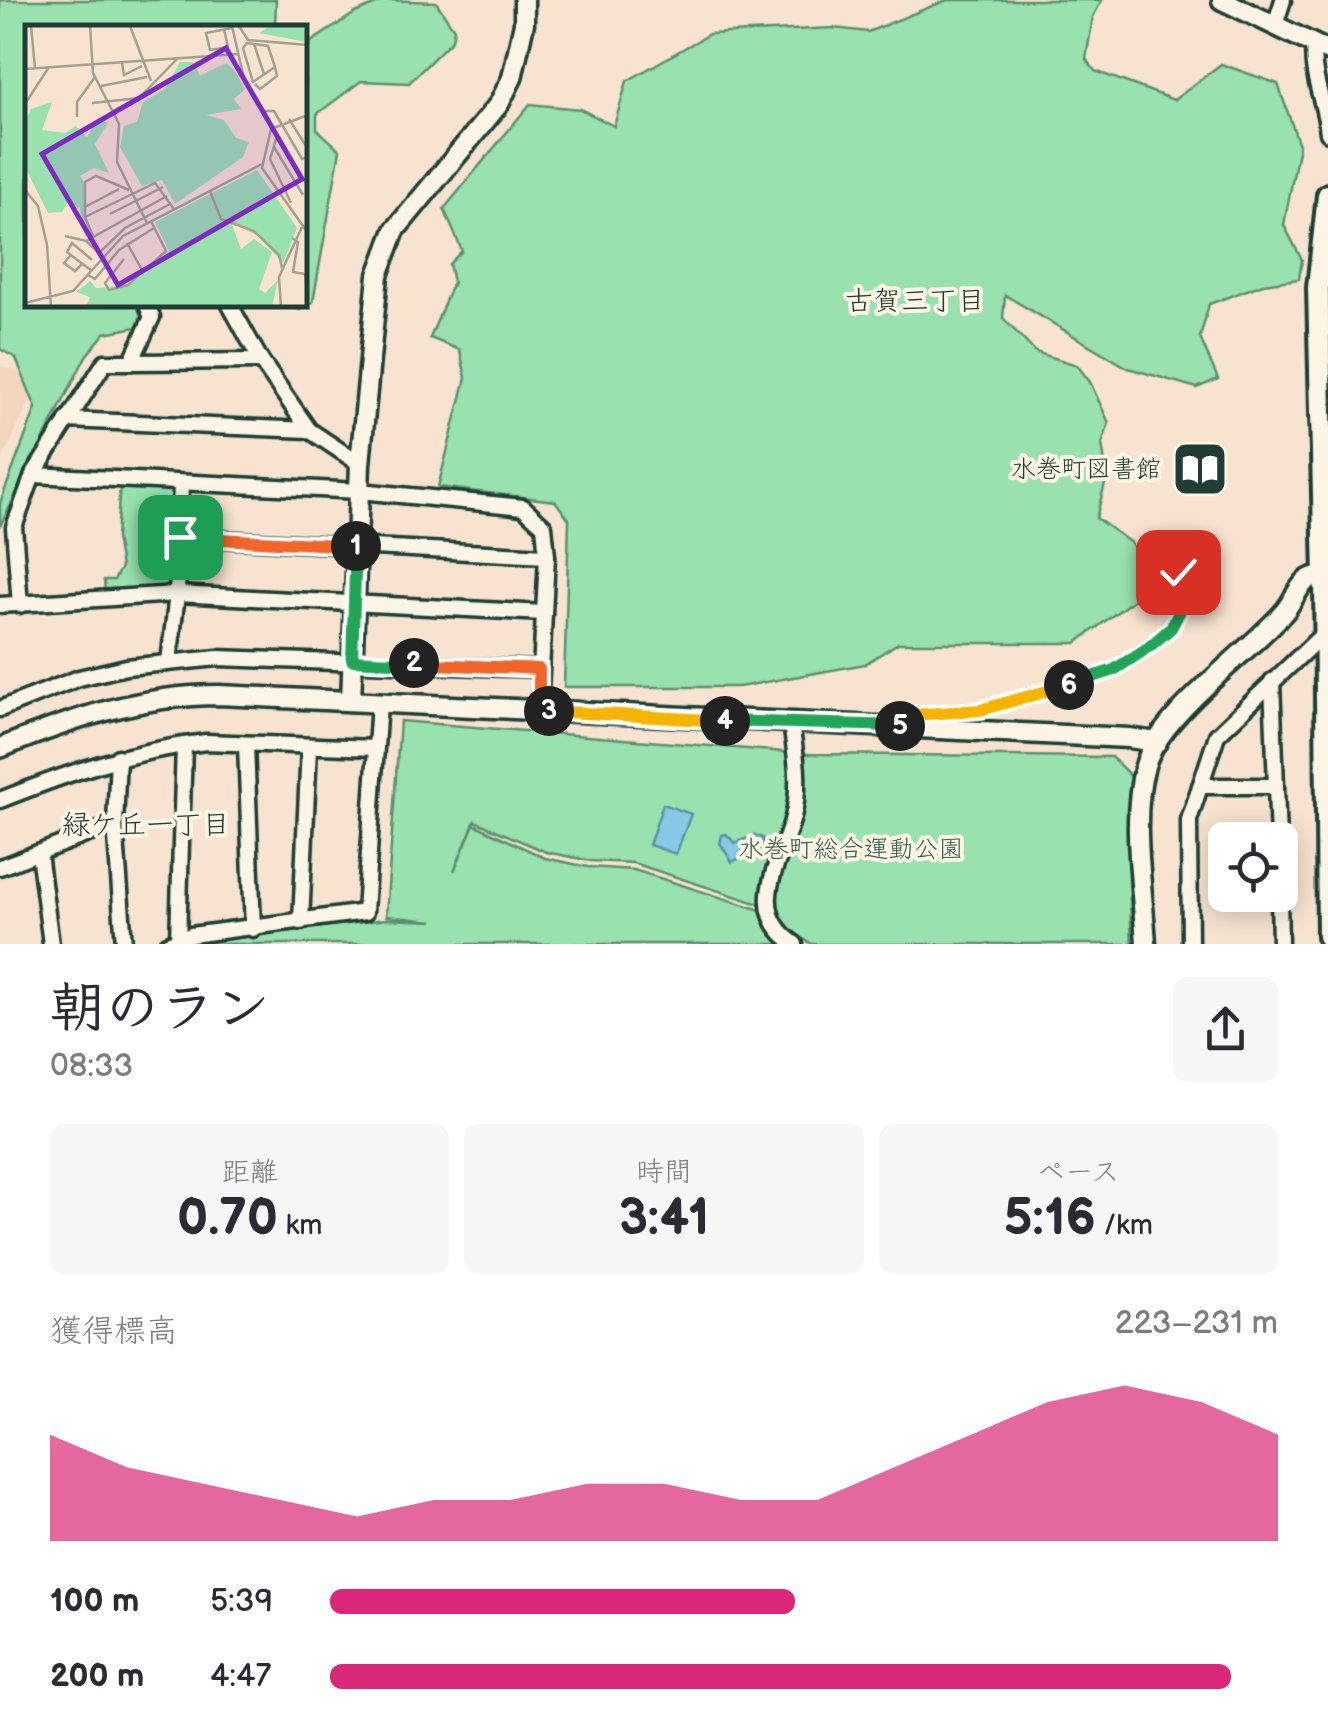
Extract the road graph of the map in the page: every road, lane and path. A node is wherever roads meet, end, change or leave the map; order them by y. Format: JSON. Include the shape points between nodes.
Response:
{"nodes":[{"id":1,"x":524,"y":0,"type":"edge"},
{"id":2,"x":1222,"y":0,"type":"edge"},
{"id":3,"x":1283,"y":0,"type":"edge"},
{"id":4,"x":1275,"y":26,"type":"junction"},
{"id":5,"x":1321,"y":48,"type":"edge"},
{"id":6,"x":1328,"y":132,"type":"edge"},
{"id":7,"x":1328,"y":195,"type":"edge"},
{"id":8,"x":148,"y":308,"type":"edge"},
{"id":9,"x":232,"y":308,"type":"edge"},
{"id":10,"x":261,"y":361,"type":"junction"},
{"id":11,"x":132,"y":362,"type":"junction"},
{"id":12,"x":66,"y":420,"type":"junction"},
{"id":13,"x":309,"y":430,"type":"junction"},
{"id":14,"x":360,"y":464,"type":"junction"},
{"id":15,"x":33,"y":475,"type":"junction"},
{"id":16,"x":182,"y":483,"type":"junction"},
{"id":17,"x":360,"y":491,"type":"junction"},
{"id":18,"x":180,"y":537,"type":"junction"},
{"id":19,"x":357,"y":546,"type":"junction"},
{"id":20,"x":547,"y":556,"type":"junction"},
{"id":21,"x":1327,"y":577,"type":"edge"},
{"id":22,"x":177,"y":594,"type":"junction"},
{"id":23,"x":1185,"y":601,"type":"junction"},
{"id":24,"x":356,"y":603,"type":"junction"},
{"id":25,"x":0,"y":605,"type":"edge"},
{"id":26,"x":20,"y":605,"type":"junction"},
{"id":27,"x":544,"y":613,"type":"junction"},
{"id":28,"x":1324,"y":633,"type":"junction"},
{"id":29,"x":352,"y":660,"type":"junction"},
{"id":30,"x":169,"y":662,"type":"junction"},
{"id":31,"x":539,"y":669,"type":"junction"},
{"id":32,"x":1272,"y":681,"type":"junction"},
{"id":33,"x":350,"y":702,"type":"junction"},
{"id":34,"x":379,"y":703,"type":"junction"},
{"id":35,"x":0,"y":708,"type":"edge"},
{"id":36,"x":539,"y":710,"type":"junction"},
{"id":37,"x":791,"y":724,"type":"junction"},
{"id":38,"x":885,"y":727,"type":"junction"},
{"id":39,"x":1157,"y":742,"type":"junction"},
{"id":40,"x":184,"y":745,"type":"junction"},
{"id":41,"x":246,"y":745,"type":"junction"},
{"id":42,"x":308,"y":746,"type":"junction"},
{"id":43,"x":0,"y":748,"type":"edge"},
{"id":44,"x":374,"y":748,"type":"junction"},
{"id":45,"x":118,"y":756,"type":"junction"},
{"id":46,"x":1200,"y":786,"type":"junction"},
{"id":47,"x":1276,"y":786,"type":"junction"},
{"id":48,"x":0,"y":800,"type":"edge"},
{"id":49,"x":1277,"y":822,"type":"edge"},
{"id":50,"x":115,"y":824,"type":"junction"},
{"id":51,"x":39,"y":853,"type":"junction"},
{"id":52,"x":0,"y":867,"type":"edge"},
{"id":53,"x":1279,"y":912,"type":"edge"},
{"id":54,"x":301,"y":922,"type":"junction"},
{"id":55,"x":253,"y":929,"type":"junction"},
{"id":56,"x":1328,"y":936,"type":"edge"},
{"id":57,"x":172,"y":942,"type":"edge"},
{"id":58,"x":51,"y":944,"type":"edge"},
{"id":59,"x":124,"y":944,"type":"edge"},
{"id":60,"x":795,"y":944,"type":"edge"},
{"id":61,"x":1146,"y":944,"type":"edge"},
{"id":62,"x":1190,"y":944,"type":"edge"},
{"id":63,"x":1280,"y":944,"type":"edge"}],
"edges":[{"from":1,"to":14,"type":"street","via":[[512,78],[499,104],[395,230],[386,253],[374,298]]},
{"from":2,"to":4,"type":"street"},
{"from":3,"to":4,"type":"street"},
{"from":4,"to":5,"type":"street"},
{"from":5,"to":6,"type":"street","via":[[1311,66]]},
{"from":7,"to":21,"type":"main road","via":[[1318,288]]},
{"from":8,"to":11,"type":"street","via":[[152,317]]},
{"from":9,"to":10,"type":"street"},
{"from":10,"to":11,"type":"street"},
{"from":10,"to":13,"type":"street"},
{"from":11,"to":12,"type":"street","via":[[105,362]]},
{"from":12,"to":13,"type":"street"},
{"from":12,"to":15,"type":"street"},
{"from":13,"to":14,"type":"street"},
{"from":14,"to":17,"type":"street"},
{"from":15,"to":16,"type":"street"},
{"from":15,"to":26,"type":"street","via":[[14,527]]},
{"from":16,"to":17,"type":"street"},
{"from":16,"to":18,"type":"street"},
{"from":17,"to":19,"type":"street"},
{"from":17,"to":20,"type":"street","via":[[523,508],[544,526]]},
{"from":18,"to":19,"type":"street"},
{"from":18,"to":22,"type":"street"},
{"from":19,"to":20,"type":"street"},
{"from":19,"to":24,"type":"street"},
{"from":20,"to":27,"type":"street"},
{"from":21,"to":28,"type":"main road"},
{"from":21,"to":39,"type":"street","via":[[1303,583],[1286,610]]},
{"from":22,"to":24,"type":"street"},
{"from":22,"to":26,"type":"street"},
{"from":22,"to":30,"type":"street"},
{"from":23,"to":23,"type":"lane","via":[[1173,578],[1200,573],[1204,582]]},
{"from":23,"to":38,"type":"lane","via":[[1171,628],[1114,670],[980,710],[914,715],[899,727]]},
{"from":24,"to":27,"type":"street"},
{"from":24,"to":29,"type":"street"},
{"from":25,"to":26,"type":"street"},
{"from":27,"to":31,"type":"street"},
{"from":28,"to":32,"type":"street"},
{"from":28,"to":56,"type":"main road"},
{"from":29,"to":30,"type":"street"},
{"from":29,"to":31,"type":"street"},
{"from":29,"to":33,"type":"street"},
{"from":30,"to":35,"type":"street","via":[[79,678]]},
{"from":31,"to":36,"type":"street"},
{"from":32,"to":46,"type":"street","via":[[1216,735]]},
{"from":32,"to":47,"type":"street"},
{"from":33,"to":34,"type":"street"},
{"from":33,"to":43,"type":"street","via":[[181,695],[74,718]]},
{"from":34,"to":36,"type":"street"},
{"from":34,"to":44,"type":"street"},
{"from":36,"to":37,"type":"street"},
{"from":37,"to":38,"type":"street"},
{"from":37,"to":60,"type":"street","via":[[799,772],[794,816],[767,909],[779,934]]},
{"from":38,"to":39,"type":"street"},
{"from":39,"to":61,"type":"street","via":[[1140,783]]},
{"from":40,"to":41,"type":"street"},
{"from":40,"to":45,"type":"street"},
{"from":40,"to":57,"type":"street"},
{"from":41,"to":42,"type":"street"},
{"from":41,"to":55,"type":"street"},
{"from":42,"to":44,"type":"street"},
{"from":42,"to":54,"type":"street"},
{"from":44,"to":54,"type":"street","via":[[366,912]]},
{"from":45,"to":48,"type":"street"},
{"from":45,"to":50,"type":"street"},
{"from":46,"to":47,"type":"street"},
{"from":46,"to":62,"type":"street","via":[[1189,820]]},
{"from":47,"to":49,"type":"street"},
{"from":50,"to":51,"type":"street"},
{"from":50,"to":59,"type":"street"},
{"from":51,"to":52,"type":"street"},
{"from":51,"to":58,"type":"street"},
{"from":53,"to":63,"type":"street"},
{"from":54,"to":55,"type":"street"},
{"from":55,"to":57,"type":"street"}]}
